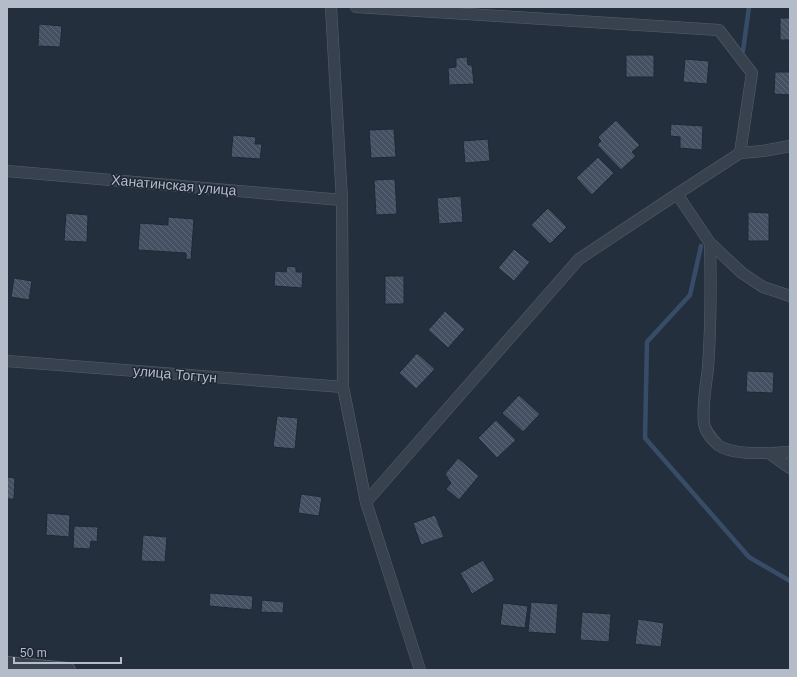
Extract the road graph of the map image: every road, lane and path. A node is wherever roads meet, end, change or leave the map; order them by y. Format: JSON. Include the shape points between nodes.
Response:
{"nodes":[{"id":1,"x":331,"y":7,"type":"edge"},
{"id":2,"x":356,"y":7,"type":"edge"},
{"id":3,"x":790,"y":146,"type":"edge"},
{"id":4,"x":740,"y":153,"type":"junction"},
{"id":5,"x":7,"y":171,"type":"edge"},
{"id":6,"x":677,"y":194,"type":"junction"},
{"id":7,"x":342,"y":200,"type":"junction"},
{"id":8,"x":710,"y":243,"type":"junction"},
{"id":9,"x":790,"y":296,"type":"edge"},
{"id":10,"x":7,"y":361,"type":"edge"},
{"id":11,"x":343,"y":387,"type":"junction"},
{"id":12,"x":790,"y":452,"type":"edge"},
{"id":13,"x":769,"y":453,"type":"junction"},
{"id":14,"x":790,"y":468,"type":"edge"},
{"id":15,"x":366,"y":502,"type":"junction"},
{"id":16,"x":7,"y":664,"type":"edge"},
{"id":17,"x":47,"y":669,"type":"edge"},
{"id":18,"x":68,"y":670,"type":"edge"},
{"id":19,"x":420,"y":670,"type":"edge"}],
"edges":[{"from":1,"to":7,"type":"street"},
{"from":2,"to":4,"type":"street","via":[[719,30],[752,73]]},
{"from":3,"to":4,"type":"street"},
{"from":4,"to":6,"type":"street"},
{"from":5,"to":7,"type":"street","name":"Ханатинская улица"},
{"from":6,"to":8,"type":"street"},
{"from":6,"to":15,"type":"street","via":[[579,259]]},
{"from":7,"to":11,"type":"street"},
{"from":8,"to":9,"type":"street","via":[[742,273],[763,287]]},
{"from":8,"to":13,"type":"street","via":[[710,325],[704,424],[709,436],[720,446],[733,451]]},
{"from":10,"to":11,"type":"street","name":"улица Тогтун"},
{"from":11,"to":15,"type":"street"},
{"from":12,"to":13,"type":"street"},
{"from":13,"to":14,"type":"street"},
{"from":15,"to":19,"type":"street"},
{"from":16,"to":17,"type":"street"},
{"from":17,"to":18,"type":"street"}]}
